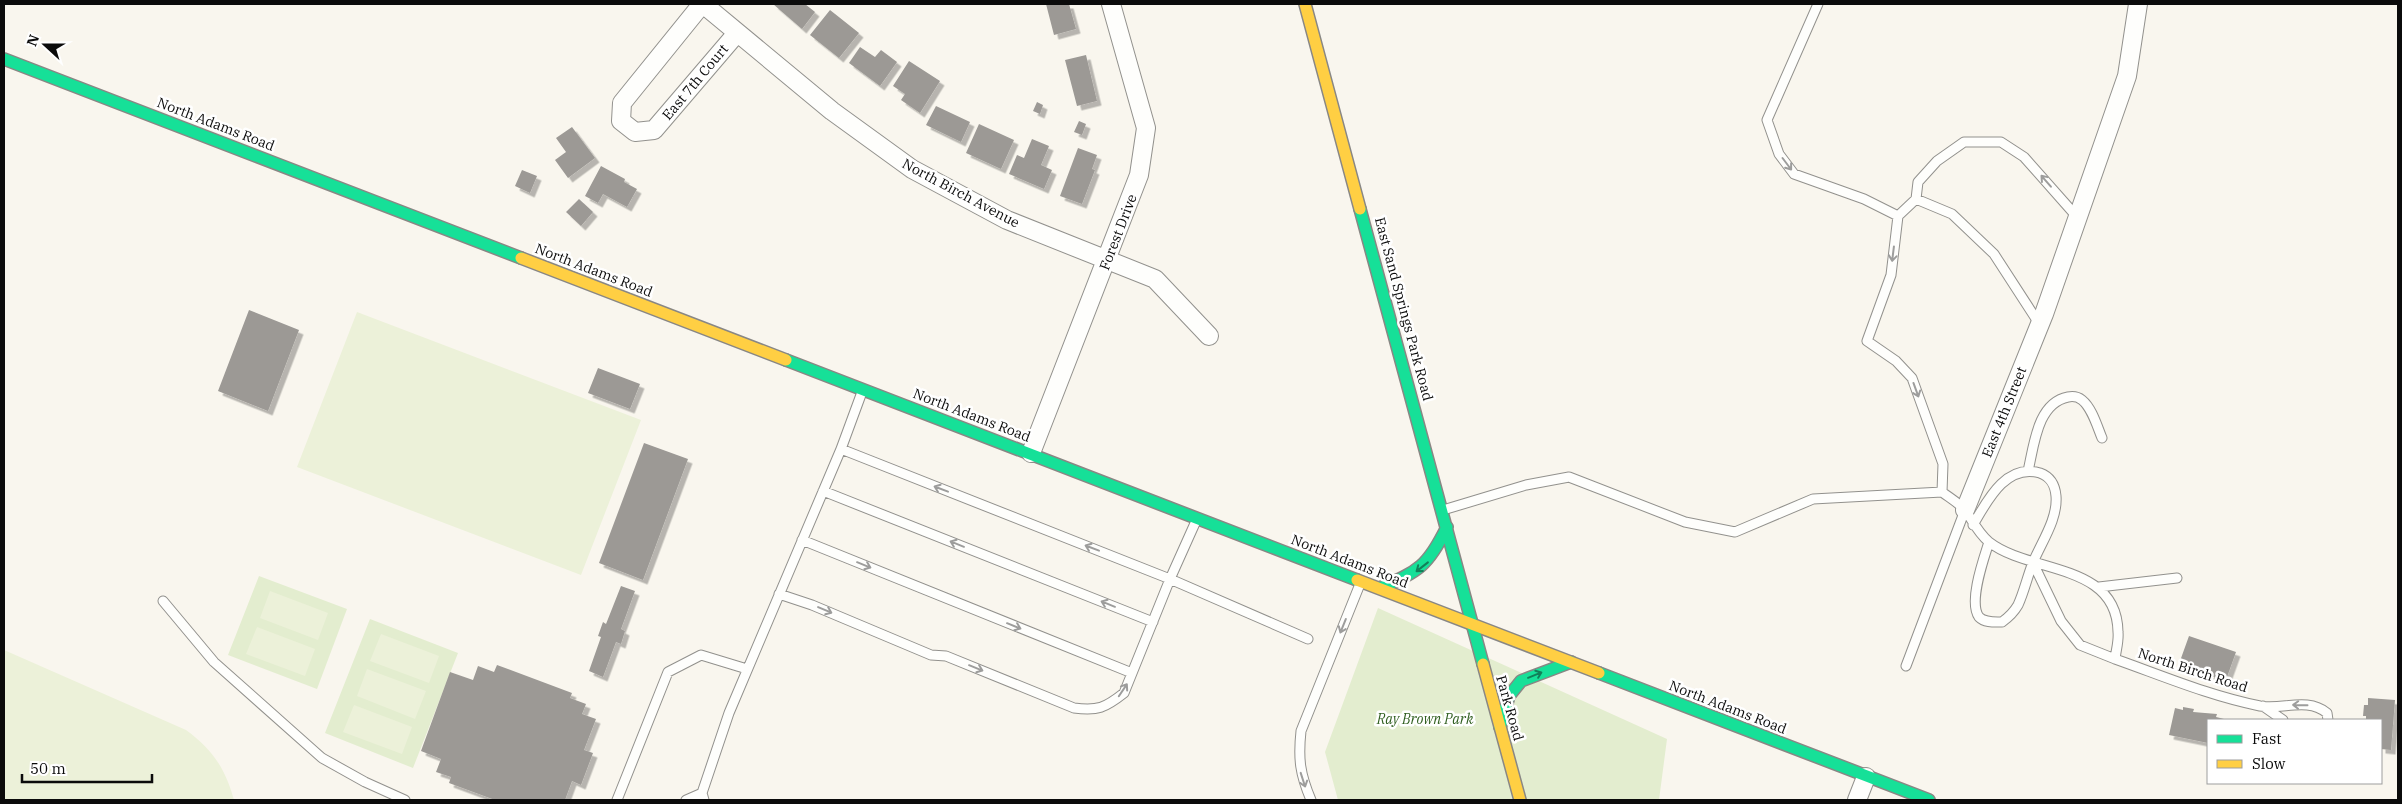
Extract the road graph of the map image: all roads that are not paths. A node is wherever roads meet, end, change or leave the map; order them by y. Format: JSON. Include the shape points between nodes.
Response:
{"nodes":[{"id":1,"x":702,"y":4,"type":"edge"},
{"id":2,"x":1111,"y":4,"type":"edge"},
{"id":3,"x":1305,"y":4,"type":"edge"},
{"id":4,"x":1818,"y":4,"type":"edge"},
{"id":5,"x":2138,"y":4,"type":"edge"},
{"id":6,"x":737,"y":33,"type":"junction"},
{"id":7,"x":4,"y":58,"type":"edge"},
{"id":8,"x":1916,"y":199,"type":"junction"},
{"id":9,"x":1898,"y":216,"type":"junction"},
{"id":10,"x":2078,"y":218,"type":"junction"},
{"id":11,"x":1108,"y":258,"type":"junction"},
{"id":12,"x":2042,"y":320,"type":"junction"},
{"id":13,"x":1209,"y":336,"type":"dead end"},
{"id":14,"x":863,"y":389,"type":"junction"},
{"id":15,"x":2102,"y":438,"type":"dead end"},
{"id":16,"x":841,"y":449,"type":"junction"},
{"id":17,"x":1031,"y":453,"type":"junction"},
{"id":18,"x":2028,"y":471,"type":"junction"},
{"id":19,"x":823,"y":492,"type":"junction"},
{"id":20,"x":1942,"y":492,"type":"junction"},
{"id":21,"x":1442,"y":510,"type":"junction"},
{"id":22,"x":1964,"y":510,"type":"junction"},
{"id":23,"x":1198,"y":517,"type":"junction"},
{"id":24,"x":1974,"y":525,"type":"junction"},
{"id":25,"x":1447,"y":527,"type":"junction"},
{"id":26,"x":802,"y":540,"type":"junction"},
{"id":27,"x":1989,"y":542,"type":"junction"},
{"id":28,"x":2033,"y":563,"type":"junction"},
{"id":29,"x":2177,"y":578,"type":"dead end"},
{"id":30,"x":1170,"y":579,"type":"junction"},
{"id":31,"x":1361,"y":581,"type":"junction"},
{"id":32,"x":1380,"y":588,"type":"junction"},
{"id":33,"x":2099,"y":588,"type":"junction"},
{"id":34,"x":779,"y":594,"type":"junction"},
{"id":35,"x":163,"y":601,"type":"dead end"},
{"id":36,"x":1153,"y":622,"type":"junction"},
{"id":37,"x":1471,"y":623,"type":"junction"},
{"id":38,"x":1308,"y":639,"type":"dead end"},
{"id":39,"x":2115,"y":659,"type":"junction"},
{"id":40,"x":1571,"y":662,"type":"junction"},
{"id":41,"x":1906,"y":666,"type":"dead end"},
{"id":42,"x":748,"y":669,"type":"junction"},
{"id":43,"x":1132,"y":673,"type":"junction"},
{"id":44,"x":2263,"y":706,"type":"junction"},
{"id":45,"x":2282,"y":719,"type":"edge"},
{"id":46,"x":2328,"y":719,"type":"edge"},
{"id":47,"x":1500,"y":727,"type":"junction"},
{"id":48,"x":1866,"y":777,"type":"junction"},
{"id":49,"x":703,"y":797,"type":"edge"},
{"id":50,"x":405,"y":800,"type":"edge"},
{"id":51,"x":617,"y":800,"type":"edge"},
{"id":52,"x":686,"y":800,"type":"edge"},
{"id":53,"x":1311,"y":800,"type":"edge"},
{"id":54,"x":1520,"y":800,"type":"edge"},
{"id":55,"x":1857,"y":800,"type":"edge"},
{"id":56,"x":1929,"y":800,"type":"edge"}],
"edges":[{"from":1,"to":6,"type":"street","name":"North Birch Avenue"},
{"from":1,"to":6,"type":"street","name":"East 7th Court","via":[[622,104],[621,121],[635,132],[654,130]]},
{"from":2,"to":11,"type":"street","name":"Forest Drive","via":[[1146,128],[1140,175]]},
{"from":3,"to":21,"type":"main road","name":"East Sand Springs Park Road"},
{"from":4,"to":9,"type":"lane","one_way":true,"via":[[1767,120],[1779,154],[1794,174],[1864,199]]},
{"from":5,"to":10,"type":"street","name":"East 4th Street","via":[[2127,76]]},
{"from":6,"to":11,"type":"street","name":"North Birch Avenue","via":[[832,111],[912,169],[1007,220]]},
{"from":7,"to":14,"type":"main road","name":"North Adams Road"},
{"from":8,"to":9,"type":"lane"},
{"from":10,"to":8,"type":"lane","one_way":true,"via":[[2024,157],[2001,142],[1964,142],[1937,161],[1918,182]]},
{"from":8,"to":12,"type":"lane","via":[[1952,214],[1994,254]]},
{"from":9,"to":20,"type":"lane","one_way":true,"via":[[1891,275],[1867,341],[1896,361],[1912,378],[1944,464]]},
{"from":10,"to":12,"type":"street","name":"East 4th Street"},
{"from":11,"to":13,"type":"street","name":"North Birch Avenue","via":[[1155,278]]},
{"from":11,"to":17,"type":"street","name":"Forest Drive"},
{"from":12,"to":22,"type":"street","name":"East 4th Street"},
{"from":14,"to":16,"type":"lane"},
{"from":14,"to":17,"type":"main road","name":"North Adams Road"},
{"from":15,"to":18,"type":"lane","via":[[2083,400],[2074,396],[2060,398],[2049,407],[2040,424]]},
{"from":16,"to":19,"type":"lane"},
{"from":30,"to":16,"type":"lane","one_way":true},
{"from":17,"to":23,"type":"main road","name":"North Adams Road"},
{"from":18,"to":24,"type":"lane","via":[[2015,475],[1990,496]]},
{"from":18,"to":28,"type":"lane","via":[[2045,475],[2053,482],[2056,498],[2052,518]]},
{"from":19,"to":26,"type":"lane"},
{"from":36,"to":19,"type":"lane","one_way":true},
{"from":20,"to":21,"type":"lane","via":[[1813,499],[1735,532],[1685,522],[1569,477],[1526,484]]},
{"from":20,"to":22,"type":"lane"},
{"from":21,"to":25,"type":"main road","name":"East Sand Springs Park Road"},
{"from":22,"to":24,"type":"lane"},
{"from":22,"to":41,"type":"lane"},
{"from":23,"to":30,"type":"lane"},
{"from":23,"to":31,"type":"main road","name":"North Adams Road"},
{"from":24,"to":27,"type":"lane"},
{"from":25,"to":32,"type":"main road","one_way":true,"via":[[1426,565]]},
{"from":25,"to":37,"type":"main road","name":"East Sand Springs Park Road"},
{"from":26,"to":34,"type":"lane"},
{"from":26,"to":43,"type":"lane","one_way":true},
{"from":27,"to":28,"type":"lane"},
{"from":27,"to":28,"type":"lane","via":[[1975,597],[1979,617],[1986,621],[2002,622],[2012,614]]},
{"from":28,"to":33,"type":"lane","via":[[2081,576]]},
{"from":28,"to":39,"type":"lane","name":"North Birch Road","via":[[2061,621],[2080,645]]},
{"from":29,"to":33,"type":"lane"},
{"from":30,"to":36,"type":"lane"},
{"from":30,"to":38,"type":"lane"},
{"from":31,"to":32,"type":"main road","name":"North Adams Road"},
{"from":31,"to":53,"type":"lane","one_way":true,"via":[[1301,731],[1301,776]]},
{"from":32,"to":37,"type":"main road","name":"North Adams Road"},
{"from":33,"to":39,"type":"lane","via":[[2114,611],[2118,632]]},
{"from":34,"to":42,"type":"lane"},
{"from":34,"to":43,"type":"lane","one_way":true,"via":[[1074,708],[1093,710],[1110,704],[1124,693]]},
{"from":35,"to":50,"type":"lane","via":[[214,662],[322,758]]},
{"from":36,"to":43,"type":"lane"},
{"from":37,"to":40,"type":"main road","name":"North Adams Road"},
{"from":37,"to":47,"type":"main road","name":"Park Road"},
{"from":39,"to":44,"type":"lane","name":"North Birch Road","via":[[2218,695]]},
{"from":47,"to":40,"type":"main road","one_way":true,"via":[[1509,696],[1521,681]]},
{"from":40,"to":48,"type":"main road","name":"North Adams Road"},
{"from":42,"to":49,"type":"lane","via":[[729,713]]},
{"from":42,"to":51,"type":"lane","via":[[701,655],[668,672]]},
{"from":44,"to":45,"type":"lane","name":"North Birch Road"},
{"from":46,"to":44,"type":"lane","name":"North Birch Road","one_way":true,"via":[[2327,713],[2320,707],[2302,704]]},
{"from":47,"to":54,"type":"main road","name":"Park Road"},
{"from":48,"to":55,"type":"street"},
{"from":48,"to":56,"type":"main road","name":"North Adams Road"},
{"from":49,"to":52,"type":"lane"}]}
